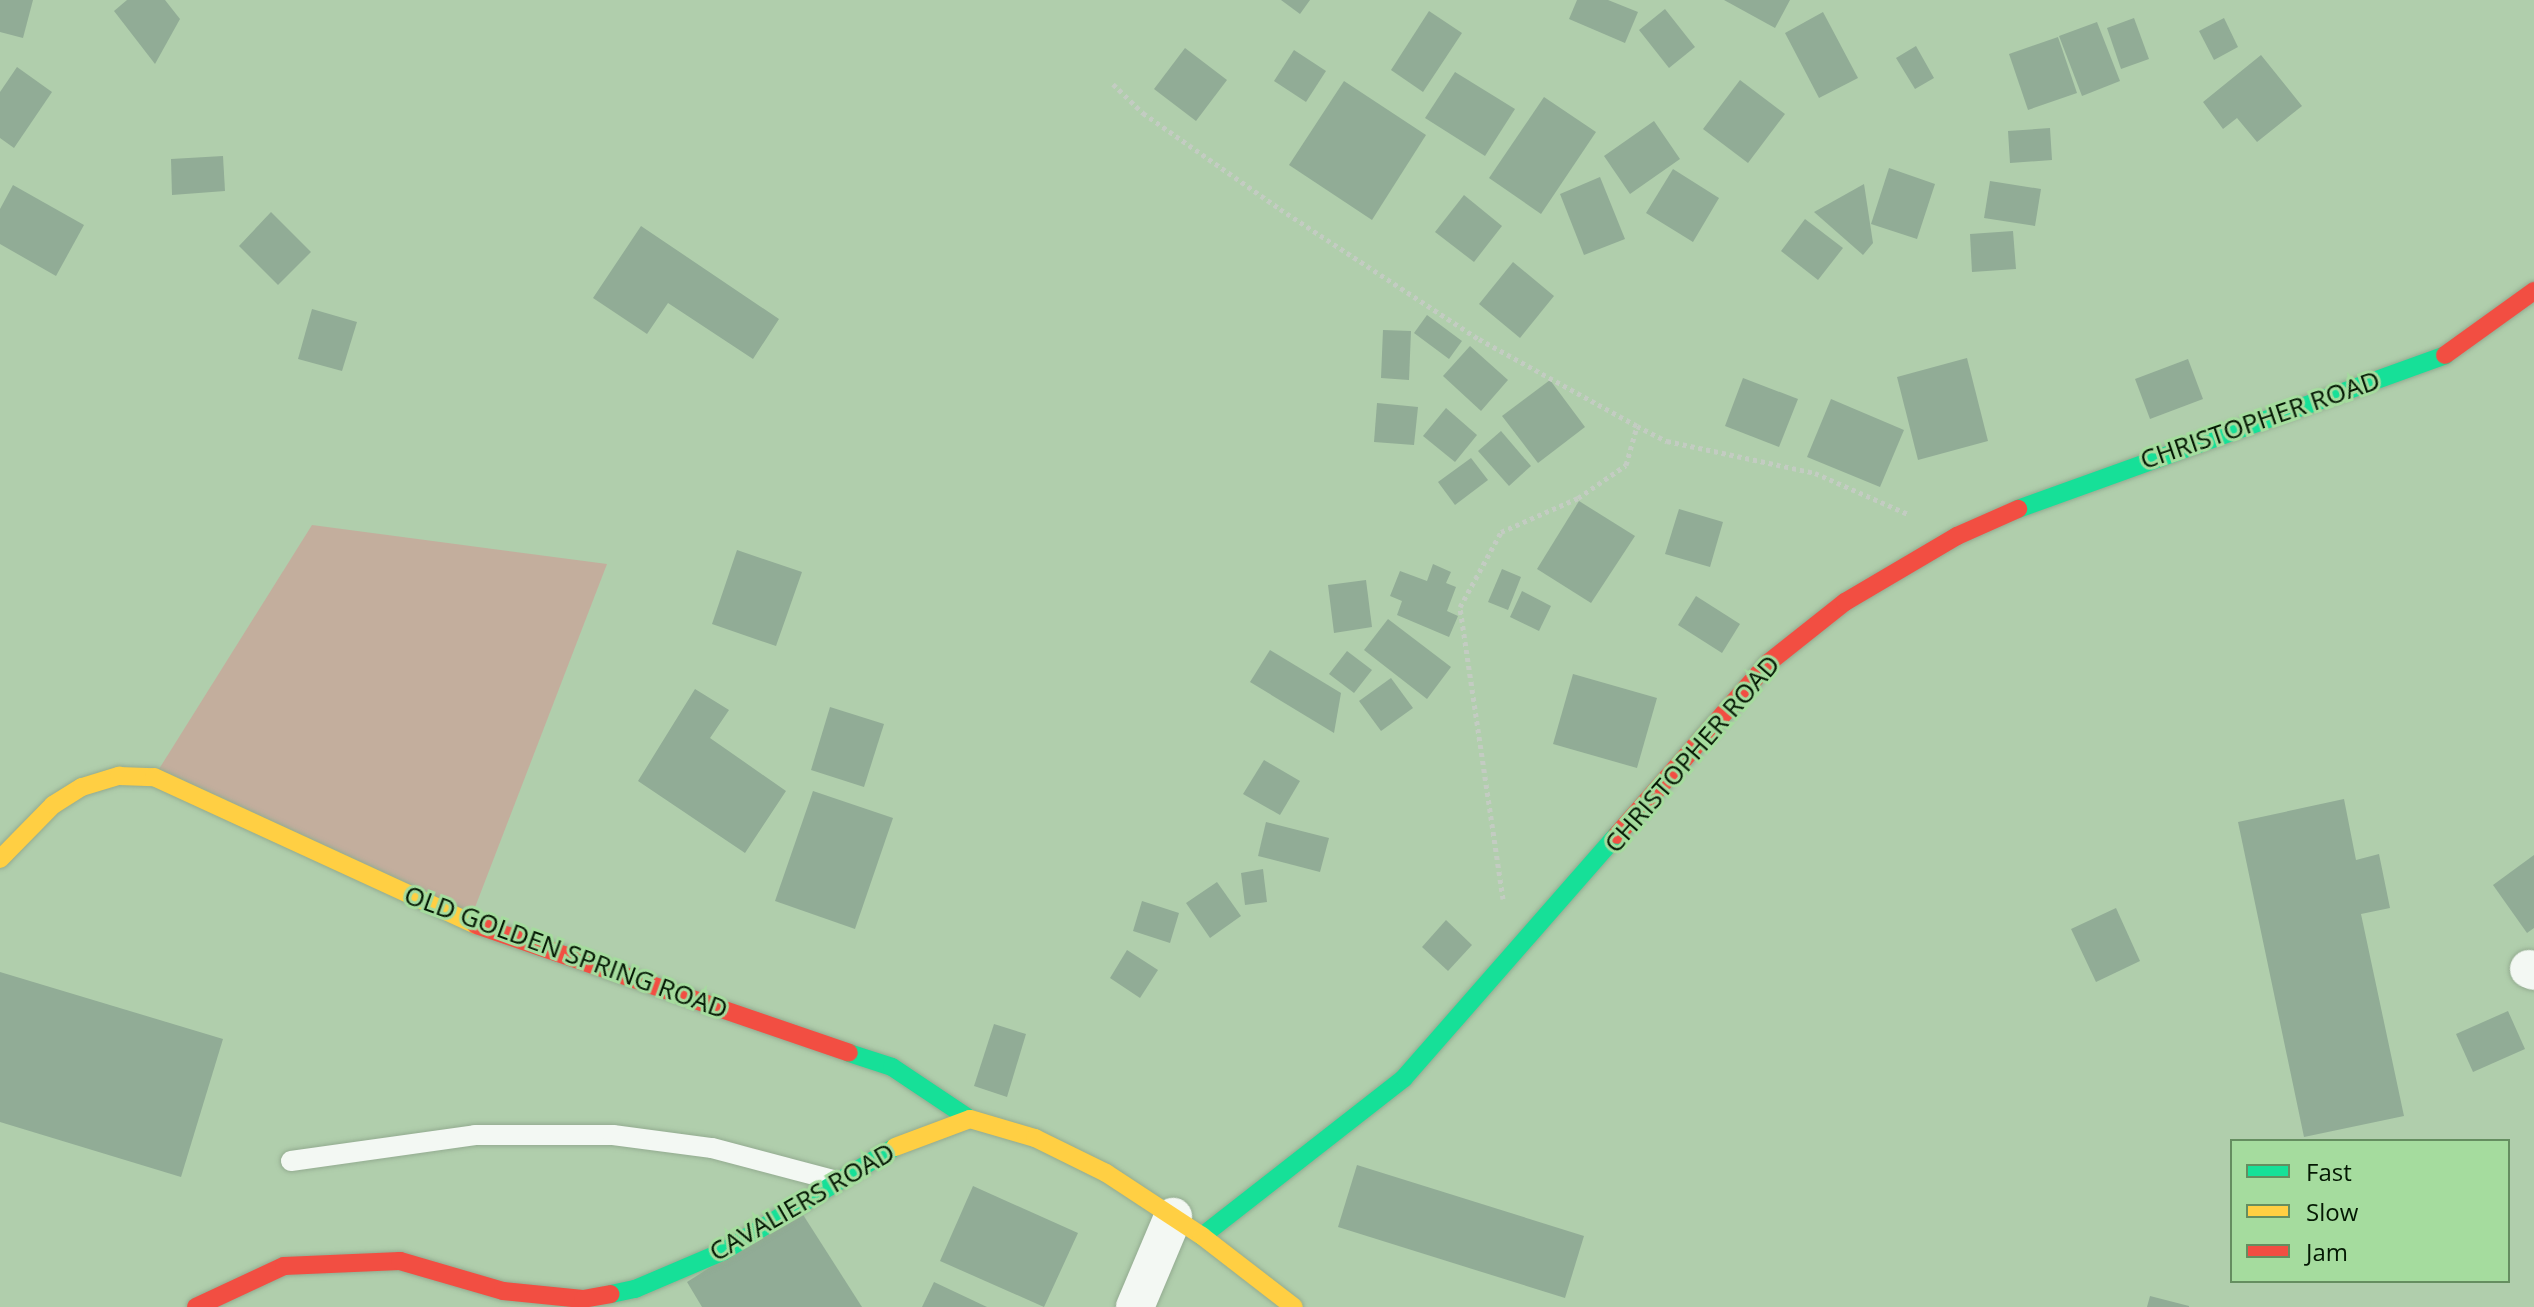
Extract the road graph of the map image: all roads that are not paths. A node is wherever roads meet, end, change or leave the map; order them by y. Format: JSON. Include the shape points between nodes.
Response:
{"nodes":[{"id":1,"x":2534,"y":291,"type":"edge"},
{"id":2,"x":0,"y":859,"type":"edge"},
{"id":3,"x":970,"y":1119,"type":"junction"},
{"id":4,"x":291,"y":1161,"type":"dead end"},
{"id":5,"x":833,"y":1180,"type":"junction"},
{"id":6,"x":1188,"y":1226,"type":"junction"},
{"id":7,"x":196,"y":1307,"type":"edge"},
{"id":8,"x":1135,"y":1307,"type":"edge"},
{"id":9,"x":1294,"y":1307,"type":"edge"}],
"edges":[{"from":1,"to":6,"type":"street","name":"CHRISTOPHER ROAD","via":[[2451,353],[2068,487],[1957,536],[1845,602],[1768,663],[1404,1078]]},
{"from":2,"to":3,"type":"street","name":"OLD GOLDEN SPRING ROAD","via":[[53,805],[82,787],[119,776],[154,777],[469,923],[892,1067]]},
{"from":3,"to":5,"type":"street","name":"CAVALIERS ROAD","via":[[886,1150]]},
{"from":3,"to":6,"type":"street","via":[[1050,1145],[1106,1173]]},
{"from":4,"to":5,"type":"lane","via":[[475,1135],[613,1135],[712,1148]]},
{"from":5,"to":7,"type":"street","name":"CAVALIERS ROAD","via":[[724,1251],[635,1289],[583,1299],[503,1291],[400,1261],[284,1266]]},
{"from":6,"to":8,"type":"street"},
{"from":6,"to":9,"type":"street"}]}
